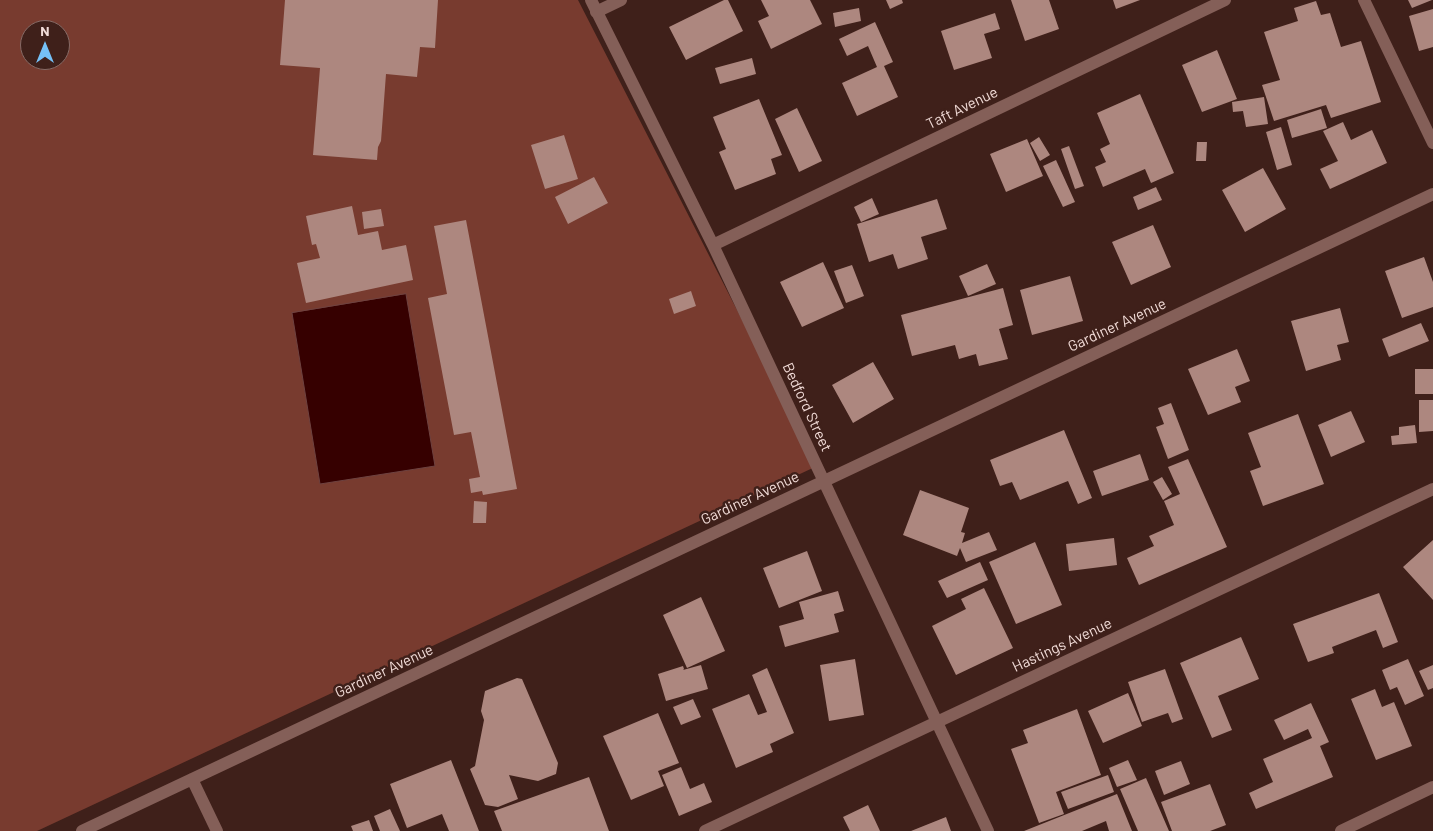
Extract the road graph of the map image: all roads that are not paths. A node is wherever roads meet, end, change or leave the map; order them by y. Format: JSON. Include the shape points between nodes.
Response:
{"nodes":[{"id":1,"x":591,"y":0,"type":"edge"},
{"id":2,"x":621,"y":0,"type":"edge"},
{"id":3,"x":1226,"y":0,"type":"edge"},
{"id":4,"x":1364,"y":0,"type":"edge"},
{"id":5,"x":596,"y":12,"type":"junction"},
{"id":6,"x":1433,"y":144,"type":"edge"},
{"id":7,"x":1433,"y":194,"type":"edge"},
{"id":8,"x":713,"y":245,"type":"junction"},
{"id":9,"x":824,"y":481,"type":"junction"},
{"id":10,"x":1433,"y":490,"type":"edge"},
{"id":11,"x":936,"y":722,"type":"junction"},
{"id":12,"x":192,"y":779,"type":"junction"},
{"id":13,"x":1433,"y":787,"type":"edge"},
{"id":14,"x":82,"y":831,"type":"edge"},
{"id":15,"x":217,"y":831,"type":"edge"},
{"id":16,"x":705,"y":831,"type":"edge"},
{"id":17,"x":988,"y":831,"type":"edge"},
{"id":18,"x":1341,"y":831,"type":"edge"}],
"edges":[{"from":1,"to":5,"type":"street","name":"Bedford Street"},
{"from":2,"to":5,"type":"street"},
{"from":3,"to":8,"type":"street","name":"Taft Avenue"},
{"from":4,"to":6,"type":"street"},
{"from":5,"to":8,"type":"street","name":"Bedford Street"},
{"from":7,"to":9,"type":"street","name":"Gardiner Avenue"},
{"from":8,"to":9,"type":"street","name":"Bedford Street"},
{"from":9,"to":11,"type":"street","name":"Bedford Street"},
{"from":9,"to":12,"type":"street","name":"Gardiner Avenue"},
{"from":10,"to":11,"type":"street","name":"Hastings Avenue"},
{"from":11,"to":16,"type":"street","name":"Hastings Avenue"},
{"from":11,"to":17,"type":"street","name":"Bedford Street"},
{"from":12,"to":14,"type":"street","name":"Gardiner Avenue"},
{"from":12,"to":15,"type":"street"},
{"from":13,"to":18,"type":"street"}]}
